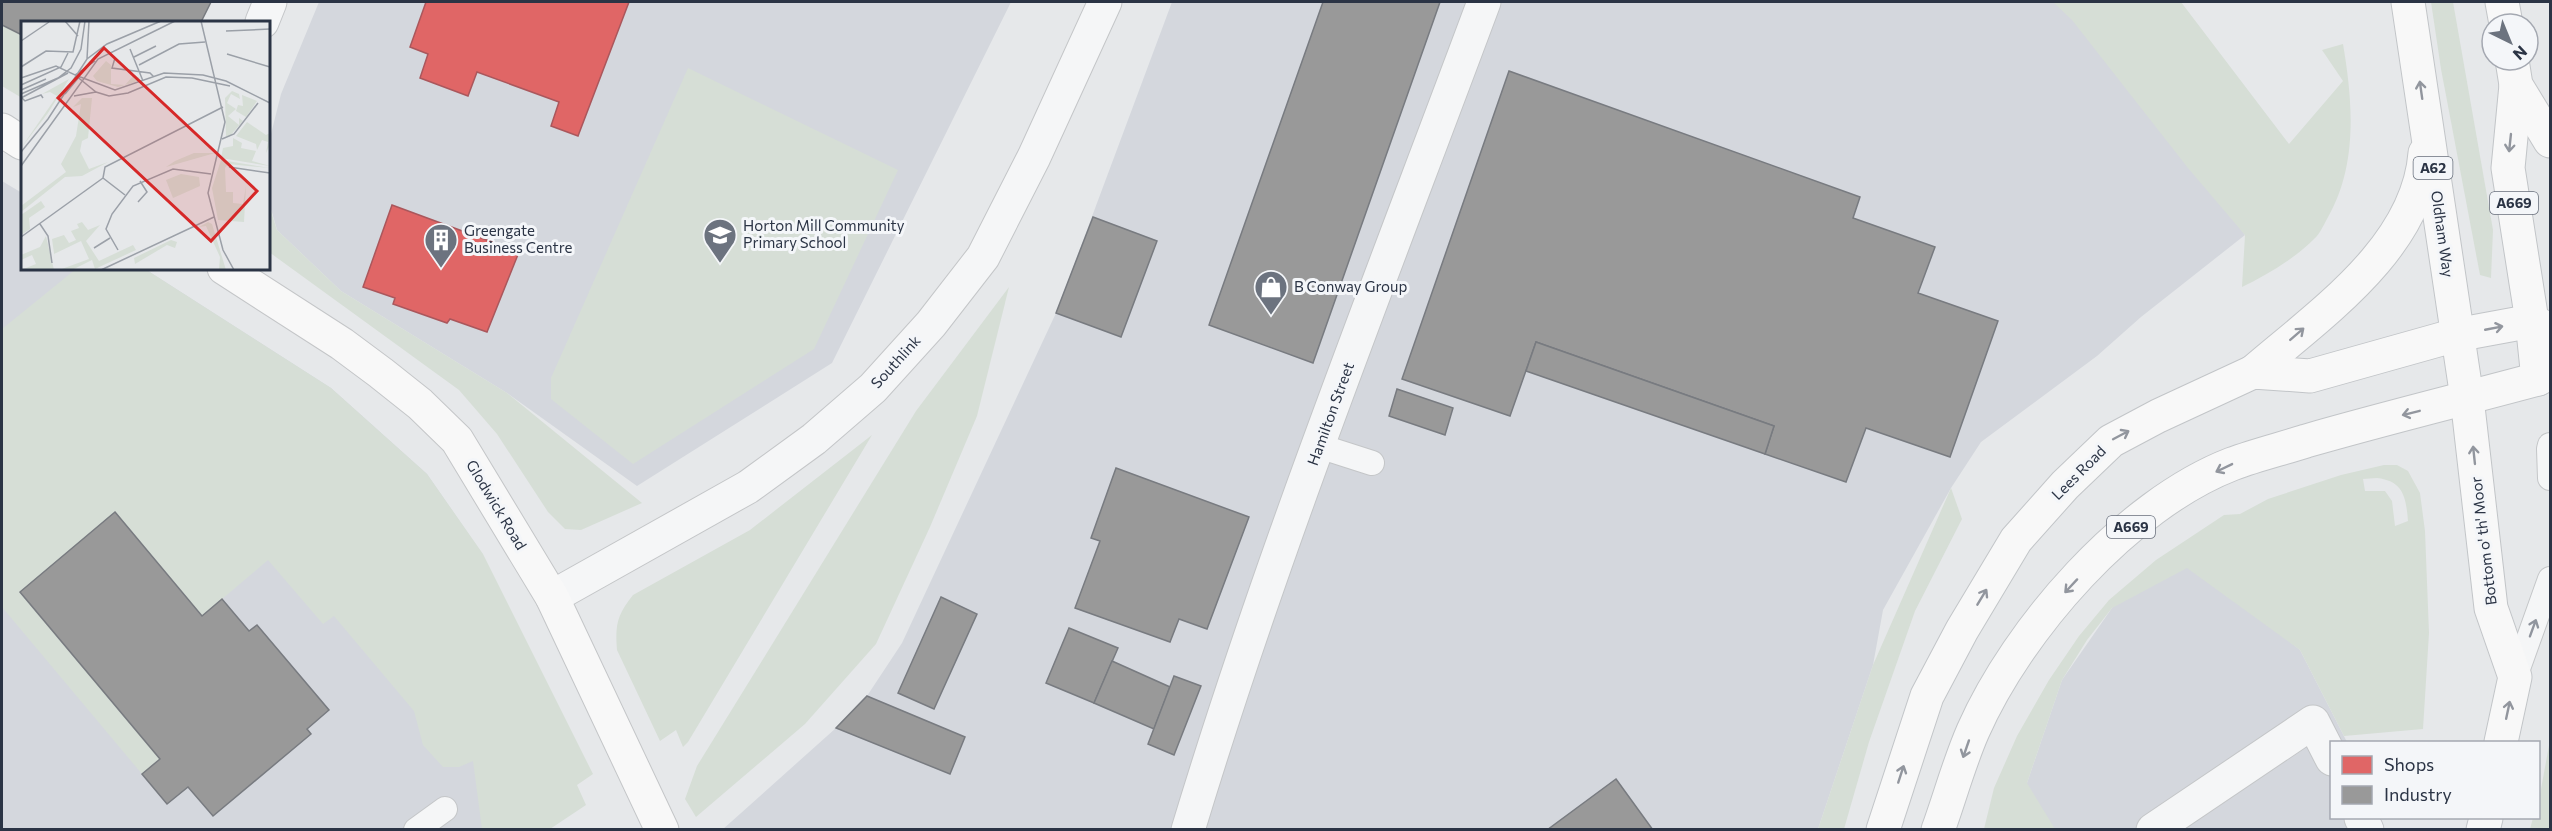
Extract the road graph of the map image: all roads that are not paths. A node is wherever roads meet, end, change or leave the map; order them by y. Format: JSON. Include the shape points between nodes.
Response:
{"nodes":[{"id":1,"x":270,"y":2,"type":"edge"},
{"id":2,"x":1105,"y":2,"type":"edge"},
{"id":3,"x":1484,"y":2,"type":"edge"},
{"id":4,"x":2408,"y":2,"type":"edge"},
{"id":5,"x":262,"y":21,"type":"edge"},
{"id":6,"x":2514,"y":73,"type":"edge"},
{"id":7,"x":2,"y":130,"type":"edge"},
{"id":8,"x":2427,"y":130,"type":"junction"},
{"id":9,"x":2550,"y":141,"type":"edge"},
{"id":10,"x":21,"y":142,"type":"edge"},
{"id":11,"x":227,"y":270,"type":"edge"},
{"id":12,"x":2541,"y":325,"type":"edge"},
{"id":13,"x":2456,"y":335,"type":"junction"},
{"id":14,"x":2253,"y":372,"type":"junction"},
{"id":15,"x":2544,"y":376,"type":"edge"},
{"id":16,"x":2467,"y":399,"type":"junction"},
{"id":17,"x":2550,"y":445,"type":"edge"},
{"id":18,"x":1319,"y":446,"type":"junction"},
{"id":19,"x":1372,"y":463,"type":"dead end"},
{"id":20,"x":2550,"y":478,"type":"edge"},
{"id":21,"x":2550,"y":579,"type":"edge"},
{"id":22,"x":552,"y":597,"type":"junction"},
{"id":23,"x":2515,"y":677,"type":"junction"},
{"id":24,"x":2502,"y":741,"type":"edge"},
{"id":25,"x":2330,"y":757,"type":"edge"},
{"id":26,"x":445,"y":809,"type":"dead end"},
{"id":27,"x":416,"y":830,"type":"edge"},
{"id":28,"x":662,"y":830,"type":"edge"},
{"id":29,"x":1188,"y":830,"type":"edge"},
{"id":30,"x":1883,"y":830,"type":"edge"},
{"id":31,"x":1938,"y":830,"type":"edge"},
{"id":32,"x":2152,"y":830,"type":"edge"}],
"edges":[{"from":1,"to":5,"type":"street"},
{"from":2,"to":22,"type":"street","name":"Southlink","via":[[1034,157],[983,256],[931,324],[873,388],[814,439],[748,487]]},
{"from":3,"to":18,"type":"street","name":"Hamilton Street"},
{"from":8,"to":4,"type":"main road","name":"Oldham Way","number":"A62","one_way":true},
{"from":6,"to":9,"type":"main road"},
{"from":6,"to":12,"type":"main road","number":"A669","one_way":true,"via":[[2508,168]]},
{"from":7,"to":10,"type":"main road"},
{"from":8,"to":13,"type":"main road","name":"Oldham Way","number":"A62"},
{"from":14,"to":8,"type":"main road","one_way":true,"via":[[2361,278],[2388,247],[2418,191]]},
{"from":11,"to":22,"type":"main road","name":"Glodwick Road","via":[[342,344],[435,418],[456,440]]},
{"from":13,"to":12,"type":"main road","one_way":true},
{"from":12,"to":15,"type":"main road","number":"A669"},
{"from":13,"to":14,"type":"main road","name":"Lees Road","via":[[2310,376]]},
{"from":13,"to":16,"type":"main road","name":"Bottom o' th' Moor","number":"A62"},
{"from":30,"to":14,"type":"main road","name":"Lees Road","one_way":true,"via":[[1927,696],[2016,540],[2065,484],[2111,441]]},
{"from":15,"to":16,"type":"main road","number":"A669"},
{"from":23,"to":16,"type":"main road","name":"Bottom o' th' Moor","number":"A62","one_way":true,"via":[[2491,608]]},
{"from":16,"to":31,"type":"main road","number":"A669","one_way":true,"via":[[2343,430],[2231,464],[2172,494],[2109,545],[2044,616],[2004,672],[1972,732]]},
{"from":17,"to":20,"type":"lane"},
{"from":18,"to":19,"type":"lane"},
{"from":18,"to":29,"type":"street","name":"Hamilton Street","via":[[1220,723]]},
{"from":23,"to":21,"type":"lane","one_way":true},
{"from":22,"to":28,"type":"main road","name":"Glodwick Road"},
{"from":24,"to":23,"type":"main road","one_way":true},
{"from":25,"to":32,"type":"street","via":[[2313,722]]},
{"from":26,"to":27,"type":"lane"}]}
